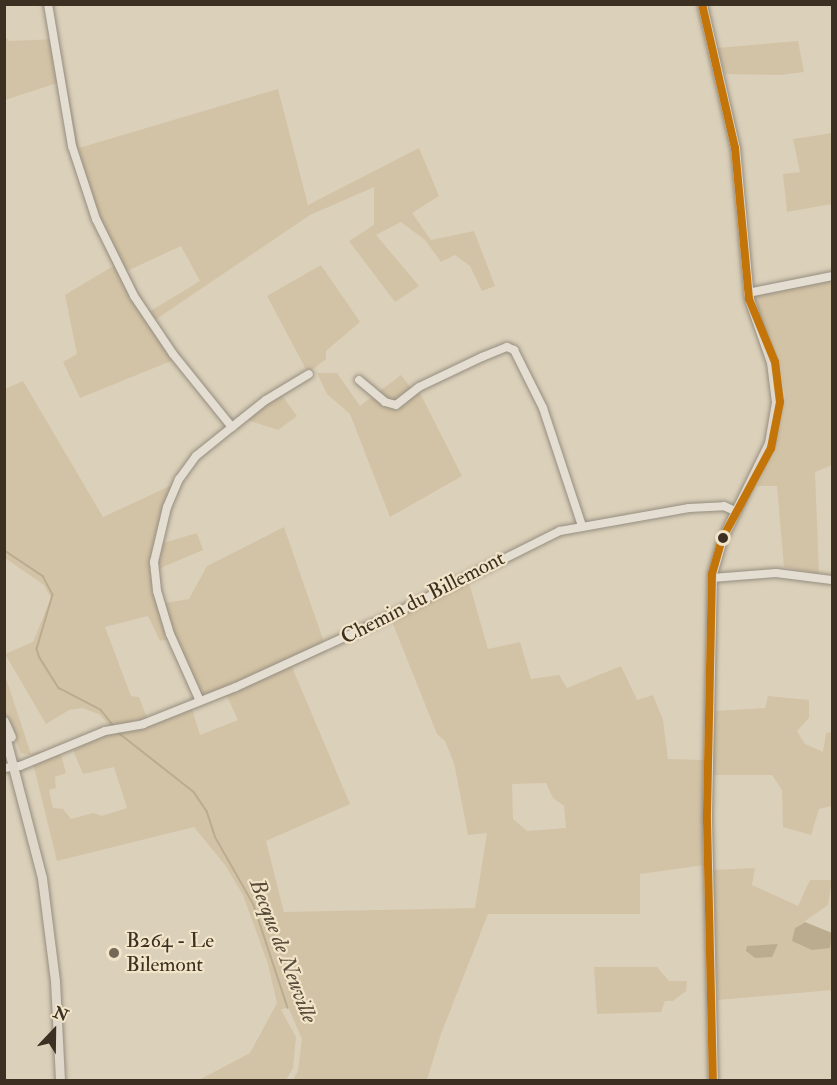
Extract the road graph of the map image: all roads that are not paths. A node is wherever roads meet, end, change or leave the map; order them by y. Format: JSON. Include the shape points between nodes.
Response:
{"nodes":[{"id":1,"x":48,"y":4,"type":"edge"},
{"id":2,"x":702,"y":4,"type":"edge"},
{"id":3,"x":832,"y":276,"type":"edge"},
{"id":4,"x":748,"y":293,"type":"junction"},
{"id":5,"x":309,"y":374,"type":"dead end"},
{"id":6,"x":359,"y":380,"type":"dead end"},
{"id":7,"x":232,"y":427,"type":"junction"},
{"id":8,"x":737,"y":512,"type":"junction"},
{"id":9,"x":582,"y":526,"type":"junction"},
{"id":10,"x":712,"y":578,"type":"junction"},
{"id":11,"x":832,"y":580,"type":"edge"},
{"id":12,"x":200,"y":700,"type":"junction"},
{"id":13,"x":4,"y":722,"type":"edge"},
{"id":14,"x":4,"y":732,"type":"edge"},
{"id":15,"x":13,"y":765,"type":"edge"},
{"id":16,"x":60,"y":1080,"type":"edge"},
{"id":17,"x":712,"y":1080,"type":"edge"}],
"edges":[{"from":1,"to":7,"type":"street","via":[[72,146],[96,219],[134,296],[173,354]]},
{"from":2,"to":4,"type":"main road","via":[[735,148]]},
{"from":3,"to":4,"type":"street"},
{"from":4,"to":8,"type":"main road","via":[[777,369],[780,411],[771,448]]},
{"from":5,"to":7,"type":"street"},
{"from":6,"to":9,"type":"street","via":[[385,402],[396,405],[419,387],[482,357],[505,348],[514,350],[543,408]]},
{"from":7,"to":12,"type":"street","via":[[196,456],[179,479],[165,515],[154,562],[157,591],[170,634]]},
{"from":8,"to":9,"type":"street","name":"Chemin du Billemont","via":[[724,506],[689,508]]},
{"from":8,"to":10,"type":"main road","via":[[720,546]]},
{"from":9,"to":12,"type":"street","name":"Chemin du Billemont","via":[[548,536],[339,641]]},
{"from":10,"to":11,"type":"street","via":[[776,573]]},
{"from":10,"to":17,"type":"main road","via":[[707,821]]},
{"from":12,"to":15,"type":"street","name":"Chemin du Billemont","via":[[143,724]]},
{"from":13,"to":15,"type":"main road"},
{"from":14,"to":15,"type":"main road"},
{"from":15,"to":16,"type":"main road","via":[[30,821],[51,946]]}]}
